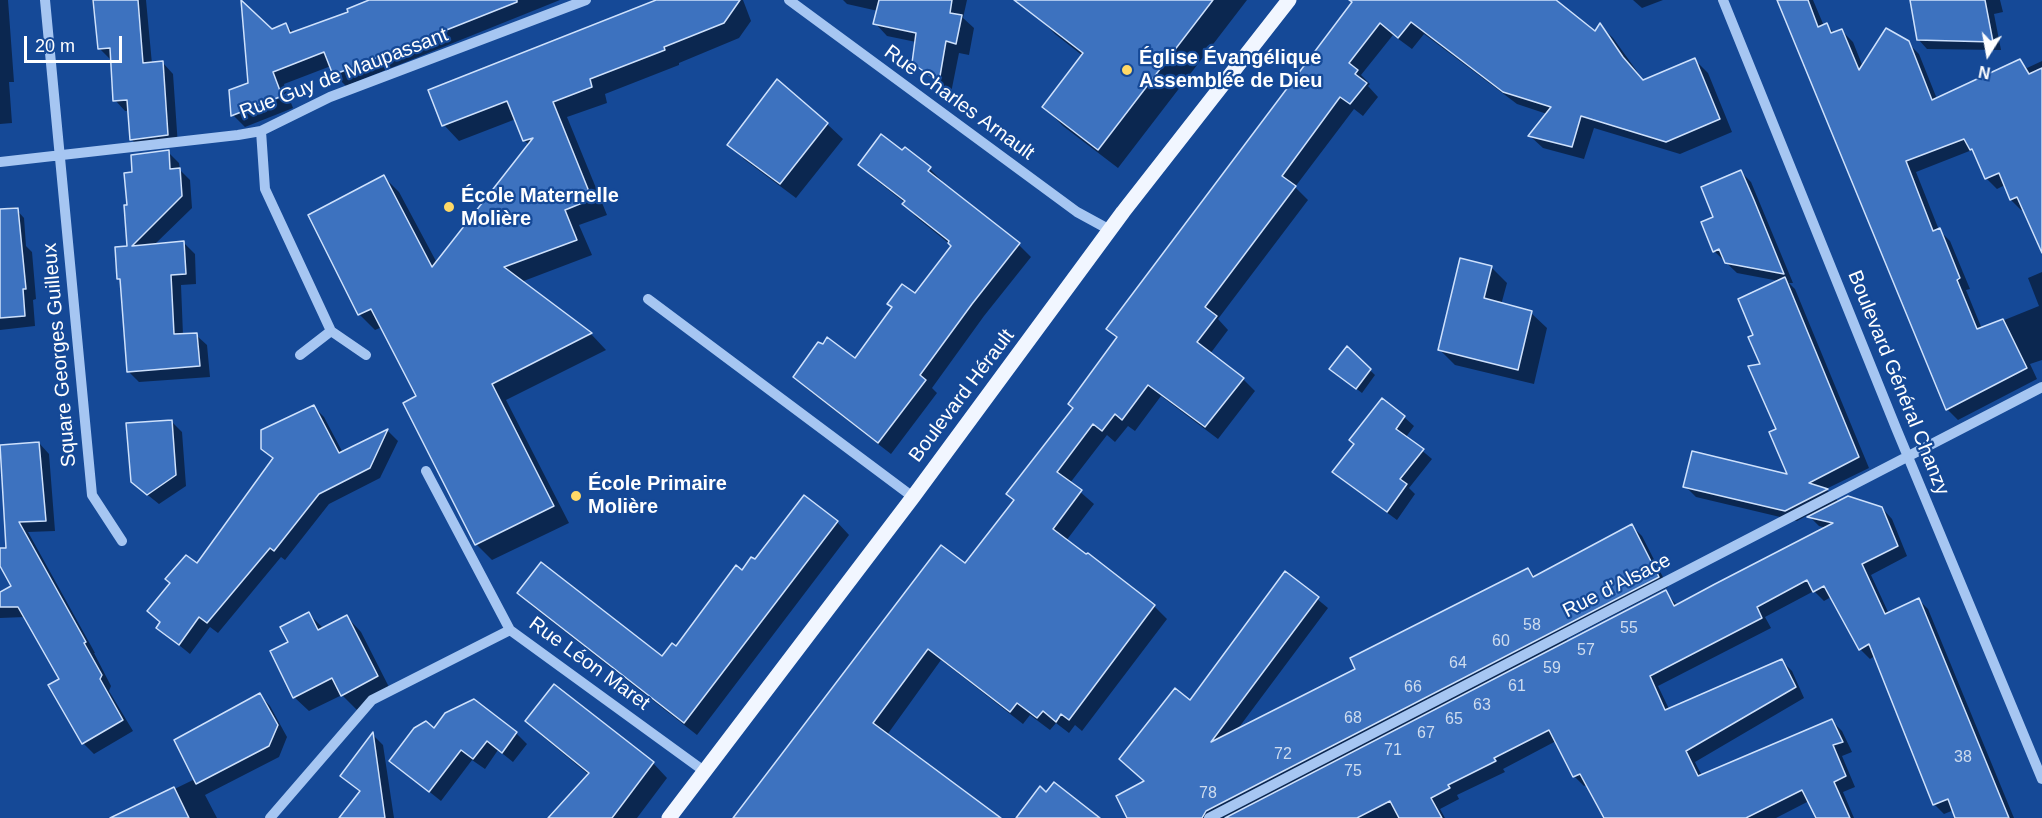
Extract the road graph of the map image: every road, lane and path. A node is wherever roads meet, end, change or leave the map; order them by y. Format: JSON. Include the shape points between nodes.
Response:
{"nodes":[{"id":1,"x":45,"y":0,"type":"edge"},
{"id":2,"x":586,"y":0,"type":"edge"},
{"id":3,"x":789,"y":0,"type":"edge"},
{"id":4,"x":1289,"y":0,"type":"edge"},
{"id":5,"x":1723,"y":0,"type":"edge"},
{"id":6,"x":261,"y":131,"type":"junction"},
{"id":7,"x":59,"y":156,"type":"junction"},
{"id":8,"x":0,"y":162,"type":"edge"},
{"id":9,"x":1110,"y":231,"type":"junction"},
{"id":10,"x":648,"y":299,"type":"dead end"},
{"id":11,"x":332,"y":331,"type":"junction"},
{"id":12,"x":366,"y":355,"type":"dead end"},
{"id":13,"x":300,"y":356,"type":"dead end"},
{"id":14,"x":2042,"y":387,"type":"edge"},
{"id":15,"x":1909,"y":456,"type":"junction"},
{"id":16,"x":426,"y":471,"type":"dead end"},
{"id":17,"x":913,"y":497,"type":"junction"},
{"id":18,"x":122,"y":541,"type":"dead end"},
{"id":19,"x":510,"y":630,"type":"junction"},
{"id":20,"x":704,"y":771,"type":"junction"},
{"id":21,"x":2042,"y":779,"type":"edge"},
{"id":22,"x":270,"y":818,"type":"edge"},
{"id":23,"x":669,"y":818,"type":"edge"},
{"id":24,"x":1209,"y":818,"type":"edge"}],
"edges":[{"from":1,"to":7,"type":"street","name":"Square Georges Guilleux"},
{"from":2,"to":6,"type":"street","name":"Rue Guy de Maupassant","via":[[330,97]]},
{"from":3,"to":9,"type":"street","name":"Rue Charles Arnault","via":[[1077,212]]},
{"from":4,"to":9,"type":"main road","name":"Boulevard Hérault"},
{"from":5,"to":15,"type":"street","name":"Boulevard Général Chanzy"},
{"from":6,"to":7,"type":"street","name":"Rue Guy de Maupassant"},
{"from":6,"to":11,"type":"street","via":[[265,189]]},
{"from":7,"to":8,"type":"street","name":"Rue Guy de Maupassant"},
{"from":7,"to":18,"type":"street","name":"Square Georges Guilleux","via":[[92,495]]},
{"from":9,"to":17,"type":"main road","name":"Boulevard Hérault"},
{"from":10,"to":17,"type":"street"},
{"from":11,"to":12,"type":"street"},
{"from":11,"to":13,"type":"street"},
{"from":14,"to":15,"type":"street","name":"Rue d’Alsace"},
{"from":15,"to":21,"type":"street","name":"Boulevard Général Chanzy"},
{"from":15,"to":24,"type":"street","name":"Rue d’Alsace"},
{"from":16,"to":19,"type":"street","name":"Rue Léon Maret"},
{"from":17,"to":20,"type":"main road","name":"Boulevard Hérault"},
{"from":19,"to":20,"type":"street","name":"Rue Léon Maret"},
{"from":19,"to":22,"type":"street","via":[[372,700]]},
{"from":20,"to":23,"type":"main road","name":"Boulevard Hérault"}]}
